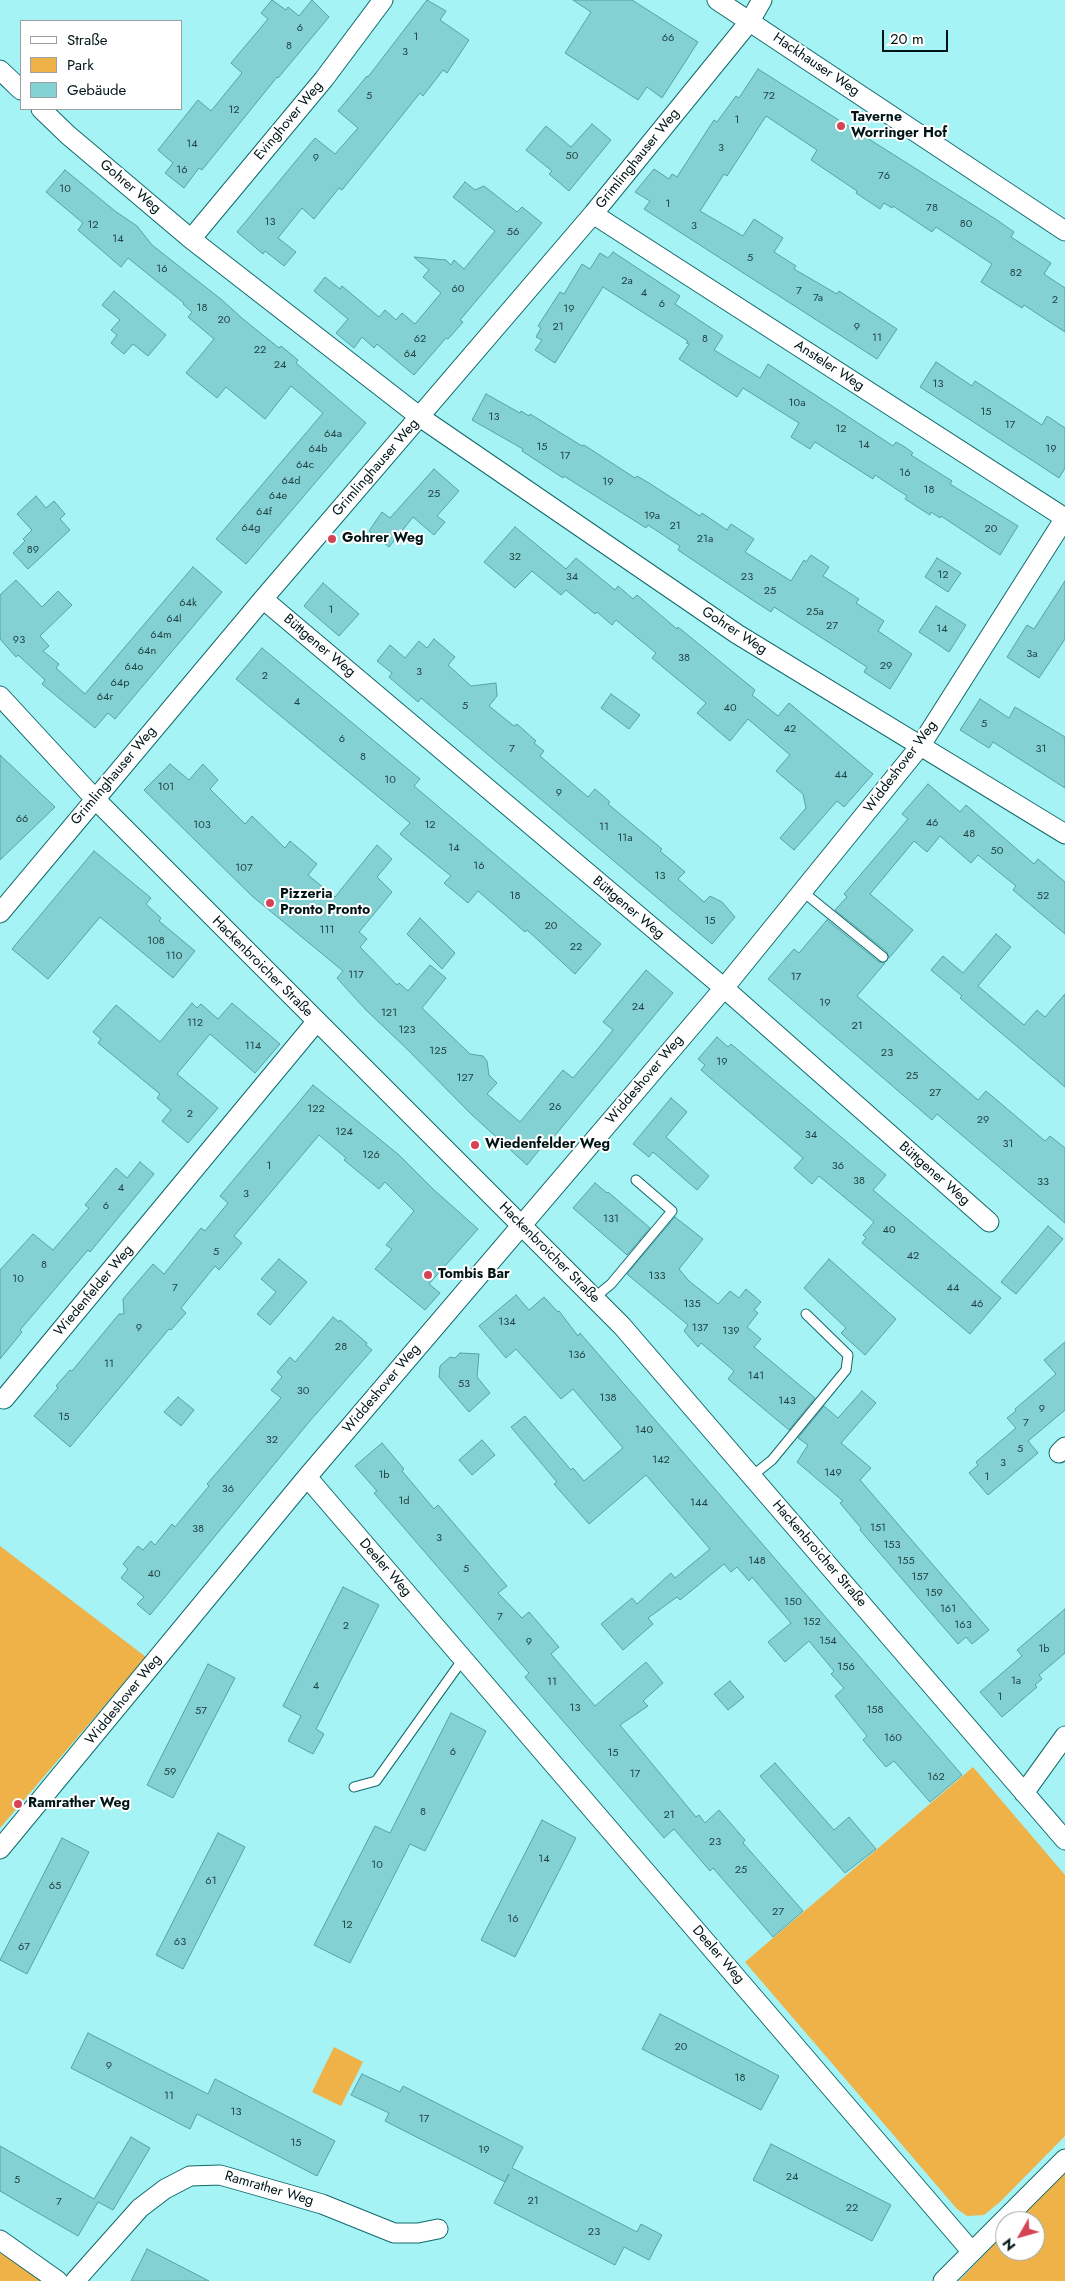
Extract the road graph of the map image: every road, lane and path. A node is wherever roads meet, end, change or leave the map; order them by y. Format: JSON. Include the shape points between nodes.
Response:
{"nodes":[{"id":1,"x":382,"y":0,"type":"edge"},
{"id":2,"x":717,"y":0,"type":"edge"},
{"id":3,"x":762,"y":0,"type":"edge"},
{"id":4,"x":750,"y":21,"type":"junction"},
{"id":5,"x":0,"y":70,"type":"edge"},
{"id":6,"x":20,"y":89,"type":"edge"},
{"id":7,"x":41,"y":110,"type":"edge"},
{"id":8,"x":593,"y":214,"type":"junction"},
{"id":9,"x":1065,"y":231,"type":"edge"},
{"id":10,"x":191,"y":239,"type":"junction"},
{"id":11,"x":420,"y":418,"type":"junction"},
{"id":12,"x":1065,"y":518,"type":"edge"},
{"id":13,"x":263,"y":599,"type":"junction"},
{"id":14,"x":0,"y":696,"type":"edge"},
{"id":15,"x":921,"y":745,"type":"junction"},
{"id":16,"x":95,"y":798,"type":"junction"},
{"id":17,"x":1065,"y":834,"type":"edge"},
{"id":18,"x":802,"y":891,"type":"junction"},
{"id":19,"x":0,"y":913,"type":"edge"},
{"id":20,"x":882,"y":957,"type":"dead end"},
{"id":21,"x":724,"y":988,"type":"junction"},
{"id":22,"x":317,"y":1021,"type":"junction"},
{"id":23,"x":636,"y":1180,"type":"dead end"},
{"id":24,"x":989,"y":1222,"type":"dead end"},
{"id":25,"x":522,"y":1224,"type":"junction"},
{"id":26,"x":594,"y":1298,"type":"junction"},
{"id":27,"x":806,"y":1314,"type":"dead end"},
{"id":28,"x":4,"y":1399,"type":"dead end"},
{"id":29,"x":752,"y":1476,"type":"junction"},
{"id":30,"x":307,"y":1477,"type":"junction"},
{"id":31,"x":463,"y":1659,"type":"junction"},
{"id":32,"x":1065,"y":1736,"type":"edge"},
{"id":33,"x":354,"y":1787,"type":"dead end"},
{"id":34,"x":1024,"y":1793,"type":"junction"},
{"id":35,"x":1065,"y":1840,"type":"edge"},
{"id":36,"x":0,"y":1849,"type":"edge"},
{"id":37,"x":1065,"y":2159,"type":"edge"},
{"id":38,"x":438,"y":2229,"type":"dead end"},
{"id":39,"x":0,"y":2240,"type":"edge"},
{"id":40,"x":972,"y":2252,"type":"junction"},
{"id":41,"x":58,"y":2281,"type":"edge"},
{"id":42,"x":75,"y":2281,"type":"edge"},
{"id":43,"x":943,"y":2281,"type":"edge"}],
"edges":[{"from":1,"to":10,"type":"street","name":"Evinghover Weg","via":[[324,79]]},
{"from":2,"to":4,"type":"street","name":"Hackhauser Weg"},
{"from":3,"to":4,"type":"street","name":"Grimlinghauser Weg"},
{"from":4,"to":8,"type":"street","name":"Grimlinghauser Weg"},
{"from":4,"to":9,"type":"street","name":"Hackhauser Weg"},
{"from":5,"to":6,"type":"street"},
{"from":7,"to":10,"type":"street","name":"Gohrer Weg"},
{"from":8,"to":11,"type":"street","name":"Grimlinghauser Weg"},
{"from":8,"to":12,"type":"street","name":"Ansteler Weg"},
{"from":10,"to":11,"type":"street","name":"Gohrer Weg"},
{"from":11,"to":13,"type":"street","name":"Grimlinghauser Weg"},
{"from":11,"to":15,"type":"street","name":"Gohrer Weg","via":[[737,634]]},
{"from":12,"to":15,"type":"street","name":"Widdeshover Weg"},
{"from":13,"to":16,"type":"street","name":"Grimlinghauser Weg"},
{"from":13,"to":21,"type":"street","name":"Büttgener Weg"},
{"from":14,"to":16,"type":"street","name":"Hackenbroicher Straße"},
{"from":15,"to":17,"type":"street","name":"Gohrer Weg"},
{"from":15,"to":18,"type":"street","name":"Widdeshover Weg"},
{"from":16,"to":19,"type":"street","name":"Grimlinghauser Weg"},
{"from":16,"to":22,"type":"street","name":"Hackenbroicher Straße"},
{"from":18,"to":20,"type":"lane"},
{"from":18,"to":21,"type":"street","name":"Widdeshover Weg"},
{"from":21,"to":24,"type":"street","name":"Büttgener Weg"},
{"from":21,"to":25,"type":"street","name":"Widdeshover Weg"},
{"from":22,"to":25,"type":"street","name":"Hackenbroicher Straße"},
{"from":22,"to":28,"type":"street","name":"Wiedenfelder Weg"},
{"from":23,"to":26,"type":"lane","via":[[672,1211],[611,1284]]},
{"from":25,"to":26,"type":"street","name":"Hackenbroicher Straße"},
{"from":25,"to":30,"type":"street","name":"Widdeshover Weg"},
{"from":26,"to":29,"type":"street","name":"Hackenbroicher Straße"},
{"from":27,"to":29,"type":"lane","via":[[848,1354],[846,1370],[772,1460]]},
{"from":29,"to":34,"type":"street","name":"Hackenbroicher Straße"},
{"from":30,"to":31,"type":"street","name":"Deeler Weg"},
{"from":30,"to":36,"type":"street","name":"Widdeshover Weg"},
{"from":31,"to":33,"type":"lane","via":[[376,1781]]},
{"from":31,"to":40,"type":"street","name":"Deeler Weg"},
{"from":32,"to":34,"type":"street"},
{"from":34,"to":35,"type":"street","name":"Hackenbroicher Straße"},
{"from":37,"to":40,"type":"street"},
{"from":38,"to":42,"type":"street","name":"Ramrather Weg","via":[[394,2233],[322,2204],[220,2175],[190,2176],[165,2189],[140,2208]]},
{"from":39,"to":41,"type":"street"},
{"from":40,"to":43,"type":"street"}]}
